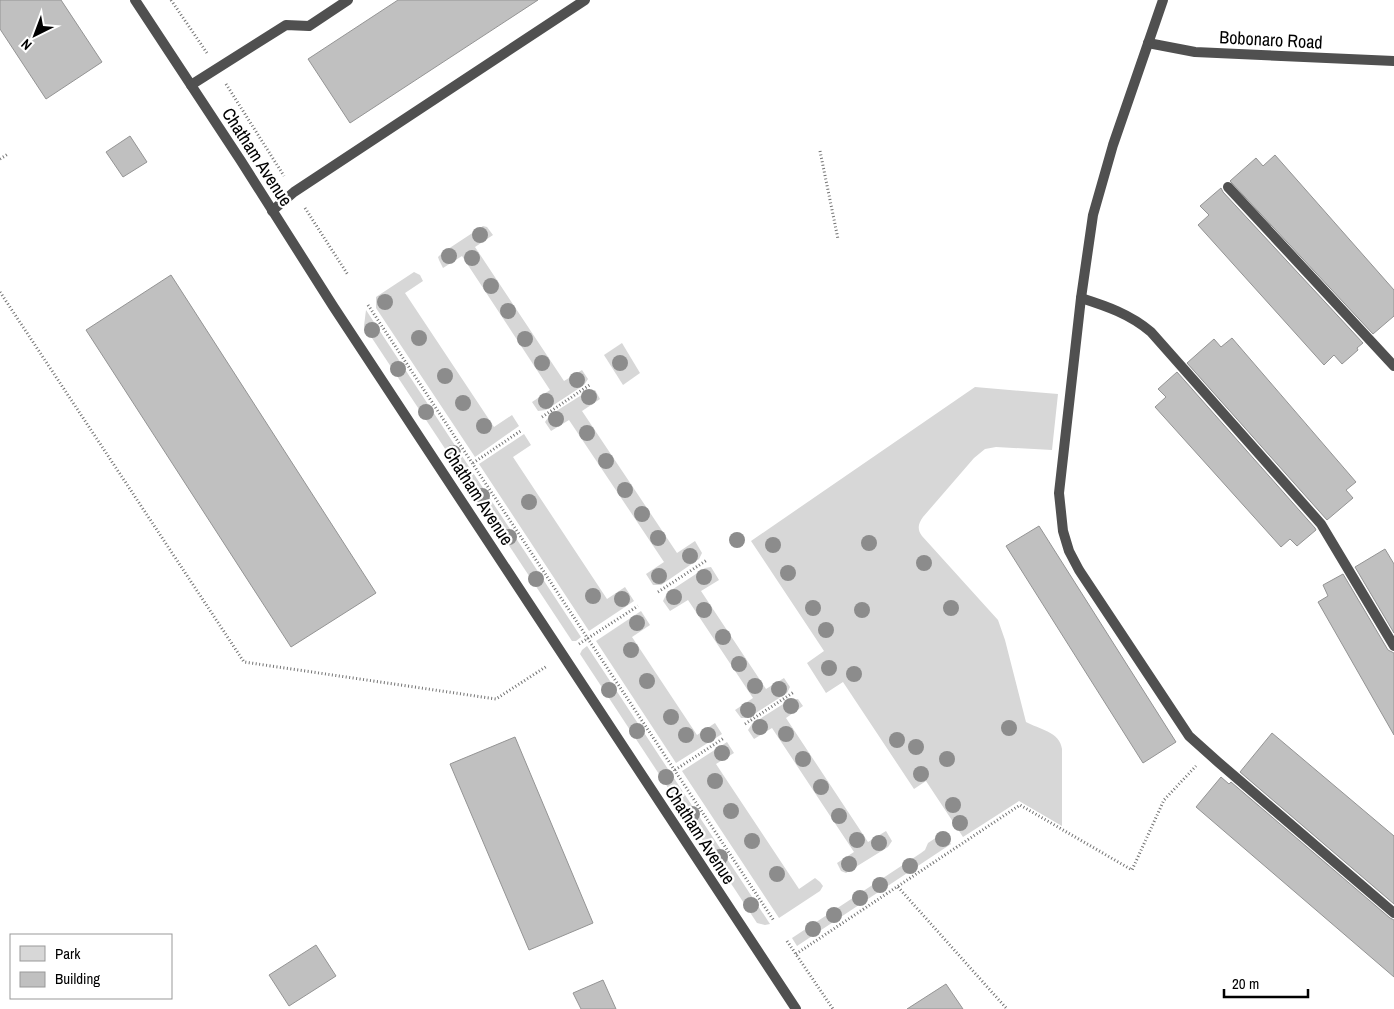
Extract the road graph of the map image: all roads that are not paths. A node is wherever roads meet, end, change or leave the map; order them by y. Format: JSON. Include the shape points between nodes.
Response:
{"nodes":[{"id":1,"x":135,"y":0,"type":"edge"},
{"id":2,"x":348,"y":0,"type":"edge"},
{"id":3,"x":584,"y":0,"type":"edge"},
{"id":4,"x":1163,"y":0,"type":"edge"},
{"id":5,"x":1148,"y":43,"type":"junction"},
{"id":6,"x":1394,"y":61,"type":"edge"},
{"id":7,"x":191,"y":85,"type":"junction"},
{"id":8,"x":1228,"y":187,"type":"dead end"},
{"id":9,"x":272,"y":211,"type":"junction"},
{"id":10,"x":1081,"y":298,"type":"junction"},
{"id":11,"x":1394,"y":366,"type":"edge"},
{"id":12,"x":1394,"y":646,"type":"edge"},
{"id":13,"x":1394,"y":913,"type":"edge"},
{"id":14,"x":796,"y":1009,"type":"edge"}],
"edges":[{"from":1,"to":7,"type":"lane","name":"Chatham Avenue"},
{"from":2,"to":7,"type":"lane","via":[[309,26],[286,25]]},
{"from":3,"to":9,"type":"lane","via":[[294,192]]},
{"from":4,"to":5,"type":"lane"},
{"from":5,"to":6,"type":"lane","name":"Bobonaro Road","via":[[1195,52]]},
{"from":5,"to":10,"type":"lane","via":[[1093,215]]},
{"from":7,"to":9,"type":"lane","name":"Chatham Avenue"},
{"from":8,"to":11,"type":"lane"},
{"from":9,"to":14,"type":"lane","name":"Chatham Avenue"},
{"from":10,"to":12,"type":"lane","via":[[1117,310],[1151,332],[1321,524]]},
{"from":10,"to":13,"type":"lane","via":[[1059,493],[1063,531],[1078,570],[1189,736]]}]}
